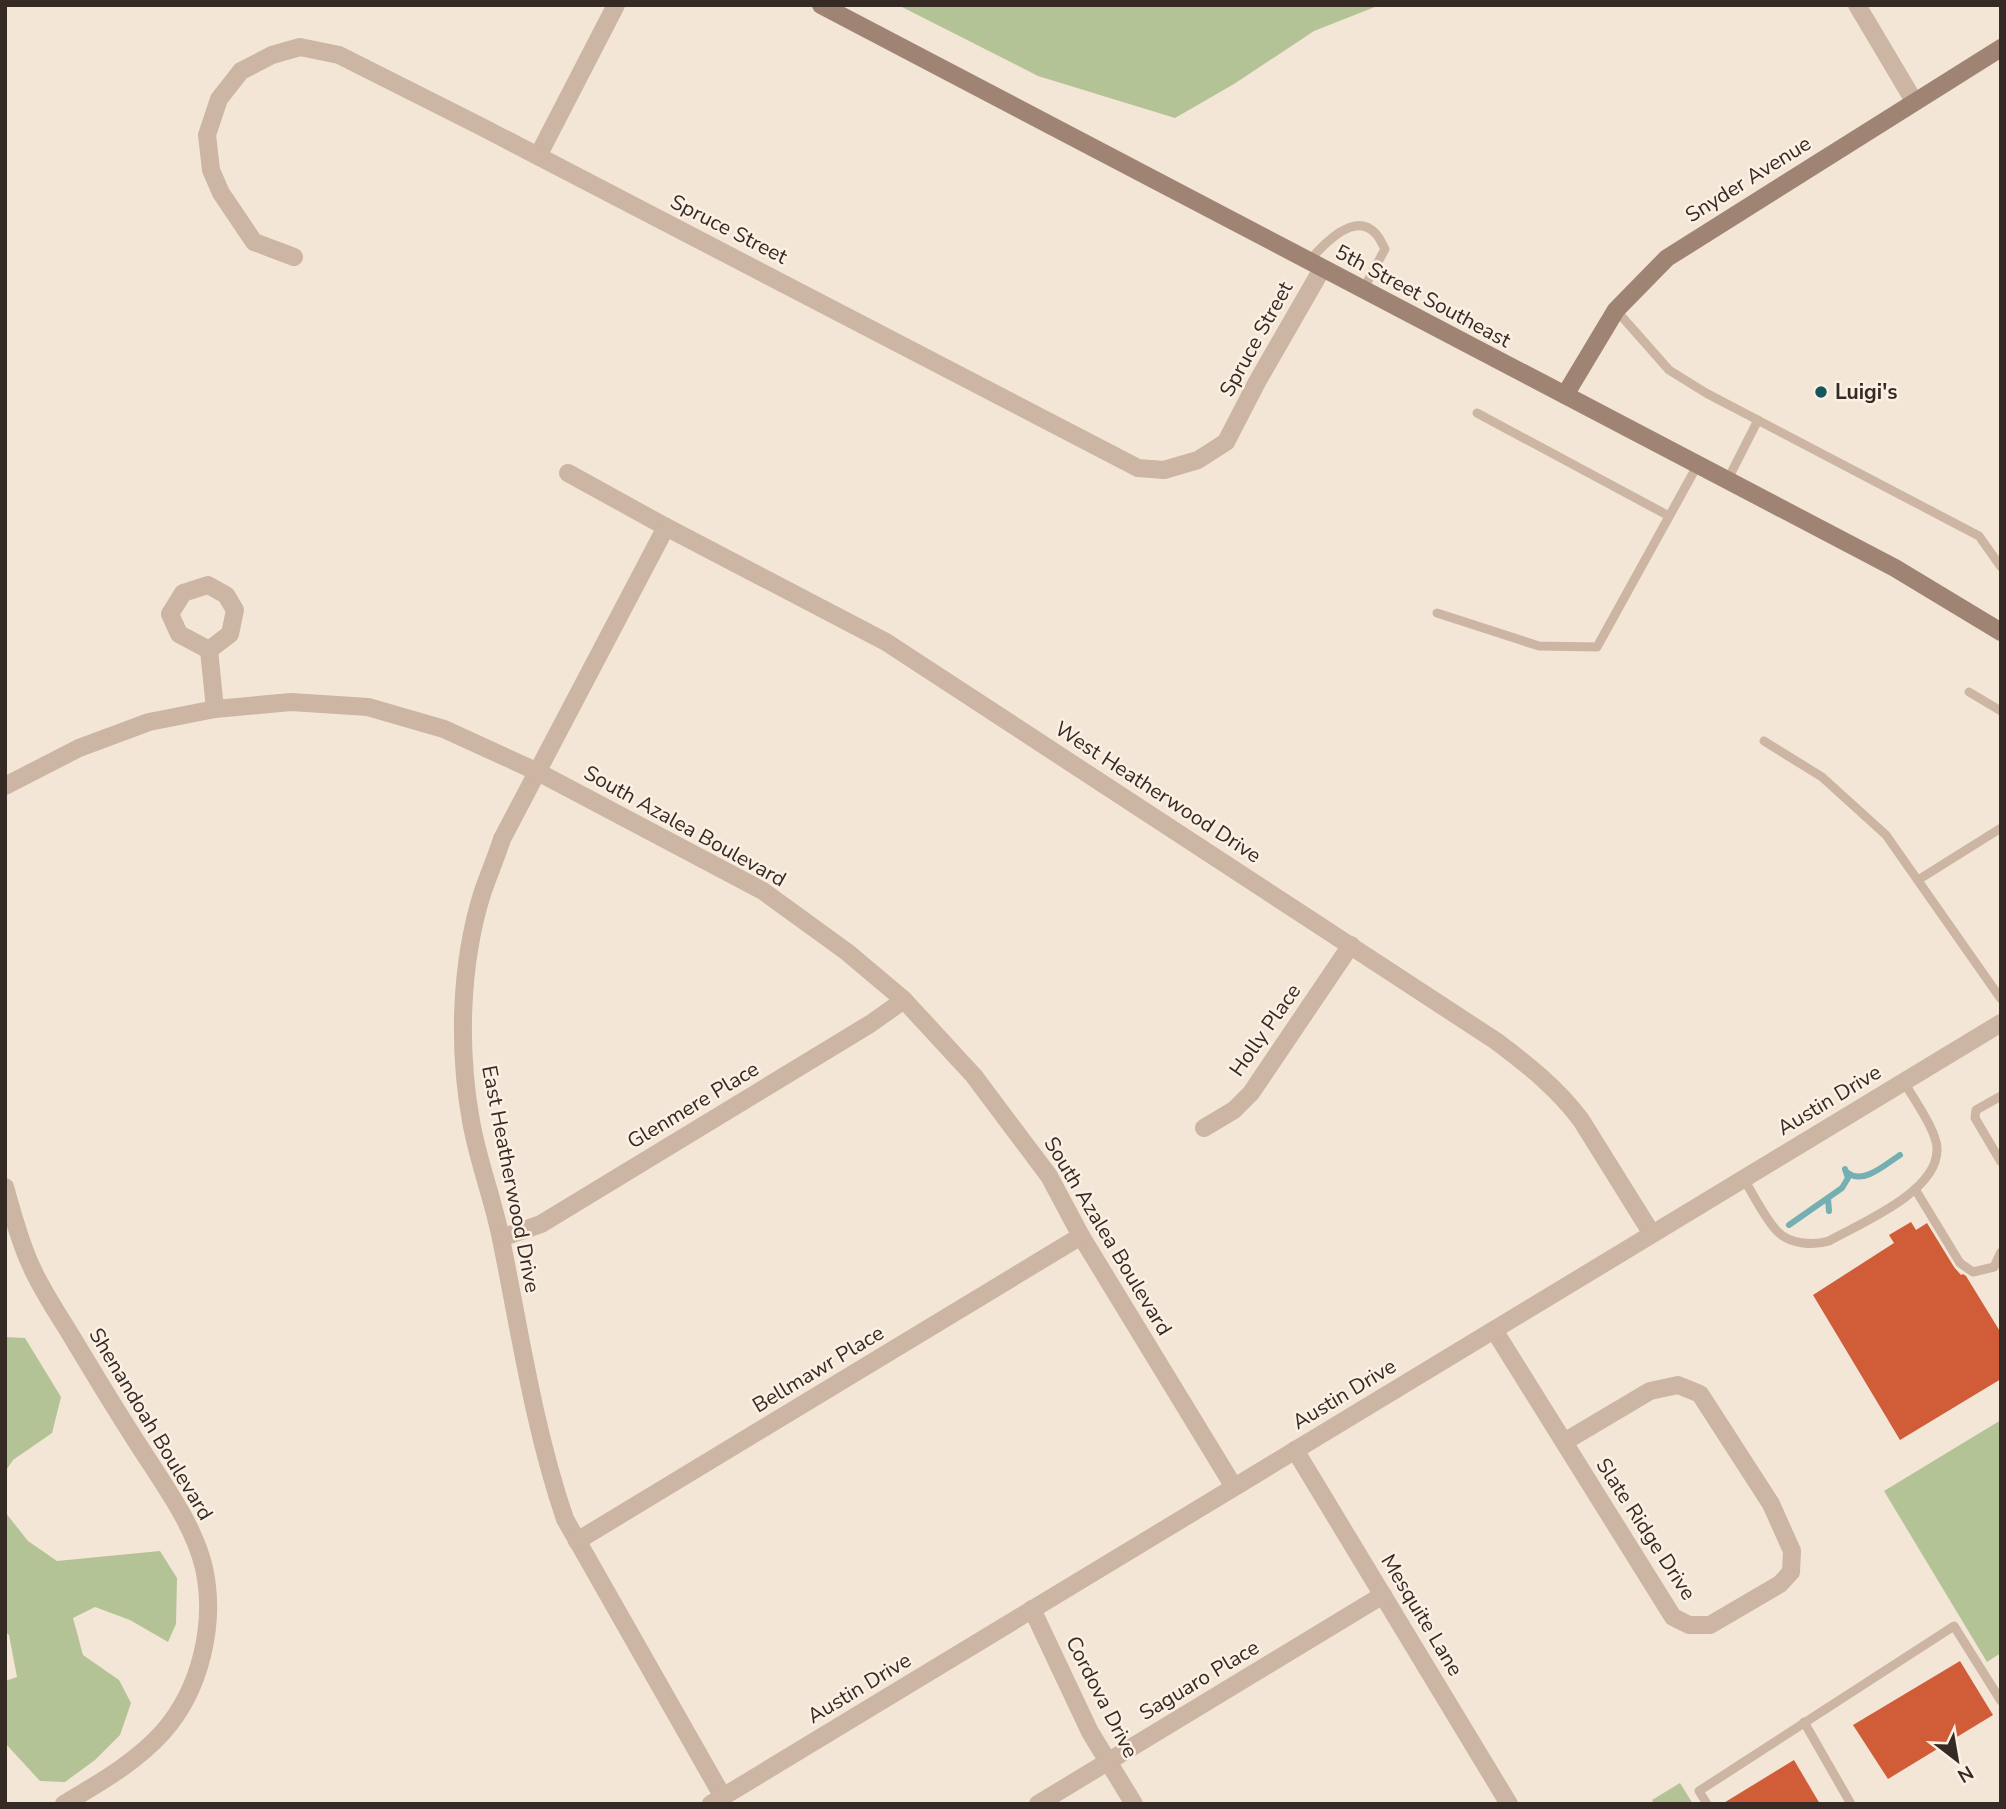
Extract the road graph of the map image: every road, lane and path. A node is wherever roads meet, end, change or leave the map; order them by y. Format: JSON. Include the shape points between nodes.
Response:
{"nodes":[{"id":1,"x":615,"y":5,"type":"edge"},
{"id":2,"x":821,"y":5,"type":"edge"},
{"id":3,"x":1857,"y":5,"type":"edge"},
{"id":4,"x":1998,"y":56,"type":"edge"},
{"id":5,"x":1914,"y":101,"type":"junction"},
{"id":6,"x":537,"y":156,"type":"junction"},
{"id":7,"x":294,"y":257,"type":"dead end"},
{"id":8,"x":1315,"y":265,"type":"junction"},
{"id":9,"x":1363,"y":290,"type":"junction"},
{"id":10,"x":1616,"y":310,"type":"junction"},
{"id":11,"x":1565,"y":395,"type":"junction"},
{"id":12,"x":1477,"y":413,"type":"dead end"},
{"id":13,"x":1758,"y":420,"type":"junction"},
{"id":14,"x":1697,"y":466,"type":"junction"},
{"id":15,"x":568,"y":473,"type":"dead end"},
{"id":16,"x":1727,"y":481,"type":"junction"},
{"id":17,"x":1669,"y":516,"type":"junction"},
{"id":18,"x":666,"y":527,"type":"junction"},
{"id":19,"x":2001,"y":567,"type":"edge"},
{"id":20,"x":1437,"y":613,"type":"dead end"},
{"id":21,"x":2001,"y":631,"type":"edge"},
{"id":22,"x":209,"y":650,"type":"dead end"},
{"id":23,"x":1969,"y":692,"type":"dead end"},
{"id":24,"x":215,"y":709,"type":"junction"},
{"id":25,"x":2001,"y":711,"type":"edge"},
{"id":26,"x":1764,"y":741,"type":"dead end"},
{"id":27,"x":538,"y":772,"type":"junction"},
{"id":28,"x":5,"y":786,"type":"edge"},
{"id":29,"x":2001,"y":828,"type":"edge"},
{"id":30,"x":1918,"y":880,"type":"junction"},
{"id":31,"x":1351,"y":946,"type":"junction"},
{"id":32,"x":2001,"y":999,"type":"edge"},
{"id":33,"x":904,"y":1000,"type":"junction"},
{"id":34,"x":2001,"y":1023,"type":"edge"},
{"id":35,"x":1904,"y":1082,"type":"junction"},
{"id":36,"x":2001,"y":1096,"type":"edge"},
{"id":37,"x":1205,"y":1128,"type":"dead end"},
{"id":38,"x":2001,"y":1162,"type":"edge"},
{"id":39,"x":1744,"y":1179,"type":"junction"},
{"id":40,"x":5,"y":1187,"type":"edge"},
{"id":41,"x":1915,"y":1189,"type":"junction"},
{"id":42,"x":1652,"y":1234,"type":"junction"},
{"id":43,"x":1081,"y":1236,"type":"junction"},
{"id":44,"x":501,"y":1238,"type":"junction"},
{"id":45,"x":2001,"y":1252,"type":"edge"},
{"id":46,"x":1494,"y":1330,"type":"junction"},
{"id":47,"x":1564,"y":1442,"type":"junction"},
{"id":48,"x":1295,"y":1450,"type":"junction"},
{"id":49,"x":1234,"y":1487,"type":"junction"},
{"id":50,"x":578,"y":1541,"type":"junction"},
{"id":51,"x":1383,"y":1595,"type":"junction"},
{"id":52,"x":1032,"y":1609,"type":"junction"},
{"id":53,"x":2001,"y":1701,"type":"edge"},
{"id":54,"x":1804,"y":1722,"type":"junction"},
{"id":55,"x":1107,"y":1761,"type":"junction"},
{"id":56,"x":717,"y":1800,"type":"edge"},
{"id":57,"x":64,"y":1804,"type":"edge"},
{"id":58,"x":1038,"y":1804,"type":"edge"},
{"id":59,"x":1133,"y":1804,"type":"edge"},
{"id":60,"x":1509,"y":1804,"type":"edge"},
{"id":61,"x":1707,"y":1804,"type":"edge"},
{"id":62,"x":1851,"y":1804,"type":"edge"}],
"edges":[{"from":1,"to":6,"type":"street"},
{"from":2,"to":8,"type":"main road","name":"5th Street Southeast"},
{"from":3,"to":5,"type":"street"},
{"from":4,"to":5,"type":"main road","name":"Snyder Avenue"},
{"from":5,"to":10,"type":"main road","name":"Snyder Avenue","via":[[1667,258]]},
{"from":6,"to":7,"type":"street","name":"Spruce Street","via":[[339,55],[300,47],[272,55],[241,71],[219,99],[207,135],[216,182],[254,242]]},
{"from":6,"to":8,"type":"street","name":"Spruce Street","via":[[1138,468],[1164,470],[1198,460],[1226,442]]},
{"from":8,"to":9,"type":"main road","name":"5th Street Southeast"},
{"from":8,"to":9,"type":"lane","via":[[1330,238],[1362,226],[1376,233],[1385,249]]},
{"from":9,"to":11,"type":"main road","name":"5th Street Southeast"},
{"from":10,"to":11,"type":"main road","name":"Snyder Avenue"},
{"from":10,"to":13,"type":"lane","via":[[1669,370]]},
{"from":11,"to":14,"type":"main road","name":"5th Street Southeast"},
{"from":12,"to":17,"type":"lane"},
{"from":13,"to":16,"type":"lane"},
{"from":13,"to":19,"type":"lane","via":[[1979,536]]},
{"from":14,"to":16,"type":"main road","name":"5th Street Southeast"},
{"from":14,"to":17,"type":"lane"},
{"from":15,"to":18,"type":"street","name":"West Heatherwood Drive"},
{"from":16,"to":21,"type":"main road","name":"5th Street Southeast","via":[[1895,568]]},
{"from":17,"to":20,"type":"lane","via":[[1597,647],[1539,646]]},
{"from":18,"to":27,"type":"street","name":"East Heatherwood Drive"},
{"from":18,"to":31,"type":"street","name":"West Heatherwood Drive","via":[[886,642]]},
{"from":22,"to":24,"type":"street"},
{"from":23,"to":25,"type":"lane"},
{"from":24,"to":27,"type":"street","name":"South Azalea Boulevard","via":[[291,702],[368,708],[444,729]]},
{"from":24,"to":28,"type":"street","name":"South Azalea Boulevard","via":[[116,733]]},
{"from":26,"to":30,"type":"lane","via":[[1822,777],[1886,835]]},
{"from":27,"to":33,"type":"street","name":"South Azalea Boulevard","via":[[763,891]]},
{"from":27,"to":44,"type":"street","name":"East Heatherwood Drive","via":[[502,839],[482,894],[466,985],[465,1082]]},
{"from":29,"to":30,"type":"lane"},
{"from":30,"to":32,"type":"lane"},
{"from":31,"to":37,"type":"street","name":"Holly Place","via":[[1251,1093]]},
{"from":31,"to":42,"type":"street","name":"West Heatherwood Drive","via":[[1496,1041],[1551,1083],[1581,1120]]},
{"from":33,"to":43,"type":"street","name":"South Azalea Boulevard","via":[[1017,1131],[1049,1176]]},
{"from":33,"to":44,"type":"street","name":"Glenmere Place","via":[[541,1224]]},
{"from":34,"to":35,"type":"street","name":"Austin Drive"},
{"from":35,"to":39,"type":"street","name":"Austin Drive"},
{"from":35,"to":41,"type":"lane","via":[[1937,1150],[1923,1182]]},
{"from":36,"to":38,"type":"lane","via":[[1976,1110],[1975,1118]]},
{"from":39,"to":41,"type":"lane","via":[[1777,1231],[1792,1240],[1819,1244]]},
{"from":39,"to":42,"type":"street","name":"Austin Drive"},
{"from":40,"to":57,"type":"street","name":"Shenandoah Boulevard","via":[[31,1267],[187,1527],[203,1565],[208,1592],[203,1650],[182,1706],[142,1754]]},
{"from":41,"to":45,"type":"lane","via":[[1960,1263],[1973,1272],[1994,1267]]},
{"from":42,"to":46,"type":"street","name":"Austin Drive"},
{"from":43,"to":49,"type":"street","name":"South Azalea Boulevard"},
{"from":43,"to":50,"type":"street","name":"Bellmawr Place"},
{"from":44,"to":50,"type":"street","name":"East Heatherwood Drive","via":[[554,1488]]},
{"from":46,"to":47,"type":"street","name":"Slate Ridge Drive"},
{"from":46,"to":48,"type":"street","name":"Austin Drive"},
{"from":47,"to":47,"type":"street","name":"Slate Ridge Drive","via":[[1673,1617],[1689,1625],[1710,1625],[1780,1584],[1791,1572],[1792,1551],[1771,1504],[1700,1394],[1678,1385],[1650,1391]]},
{"from":48,"to":49,"type":"street","name":"Austin Drive"},
{"from":48,"to":51,"type":"street","name":"Mesquite Lane"},
{"from":49,"to":52,"type":"street","name":"Austin Drive"},
{"from":50,"to":56,"type":"street","name":"East Heatherwood Drive"},
{"from":51,"to":55,"type":"street","name":"Saguaro Place"},
{"from":51,"to":60,"type":"street","name":"Mesquite Lane"},
{"from":52,"to":55,"type":"street","name":"Cordova Drive"},
{"from":52,"to":56,"type":"street","name":"Austin Drive"},
{"from":53,"to":54,"type":"lane","via":[[1954,1626]]},
{"from":54,"to":61,"type":"lane","via":[[1699,1791]]},
{"from":54,"to":62,"type":"lane"},
{"from":55,"to":58,"type":"street","name":"Saguaro Place"},
{"from":55,"to":59,"type":"street","name":"Cordova Drive"}]}
